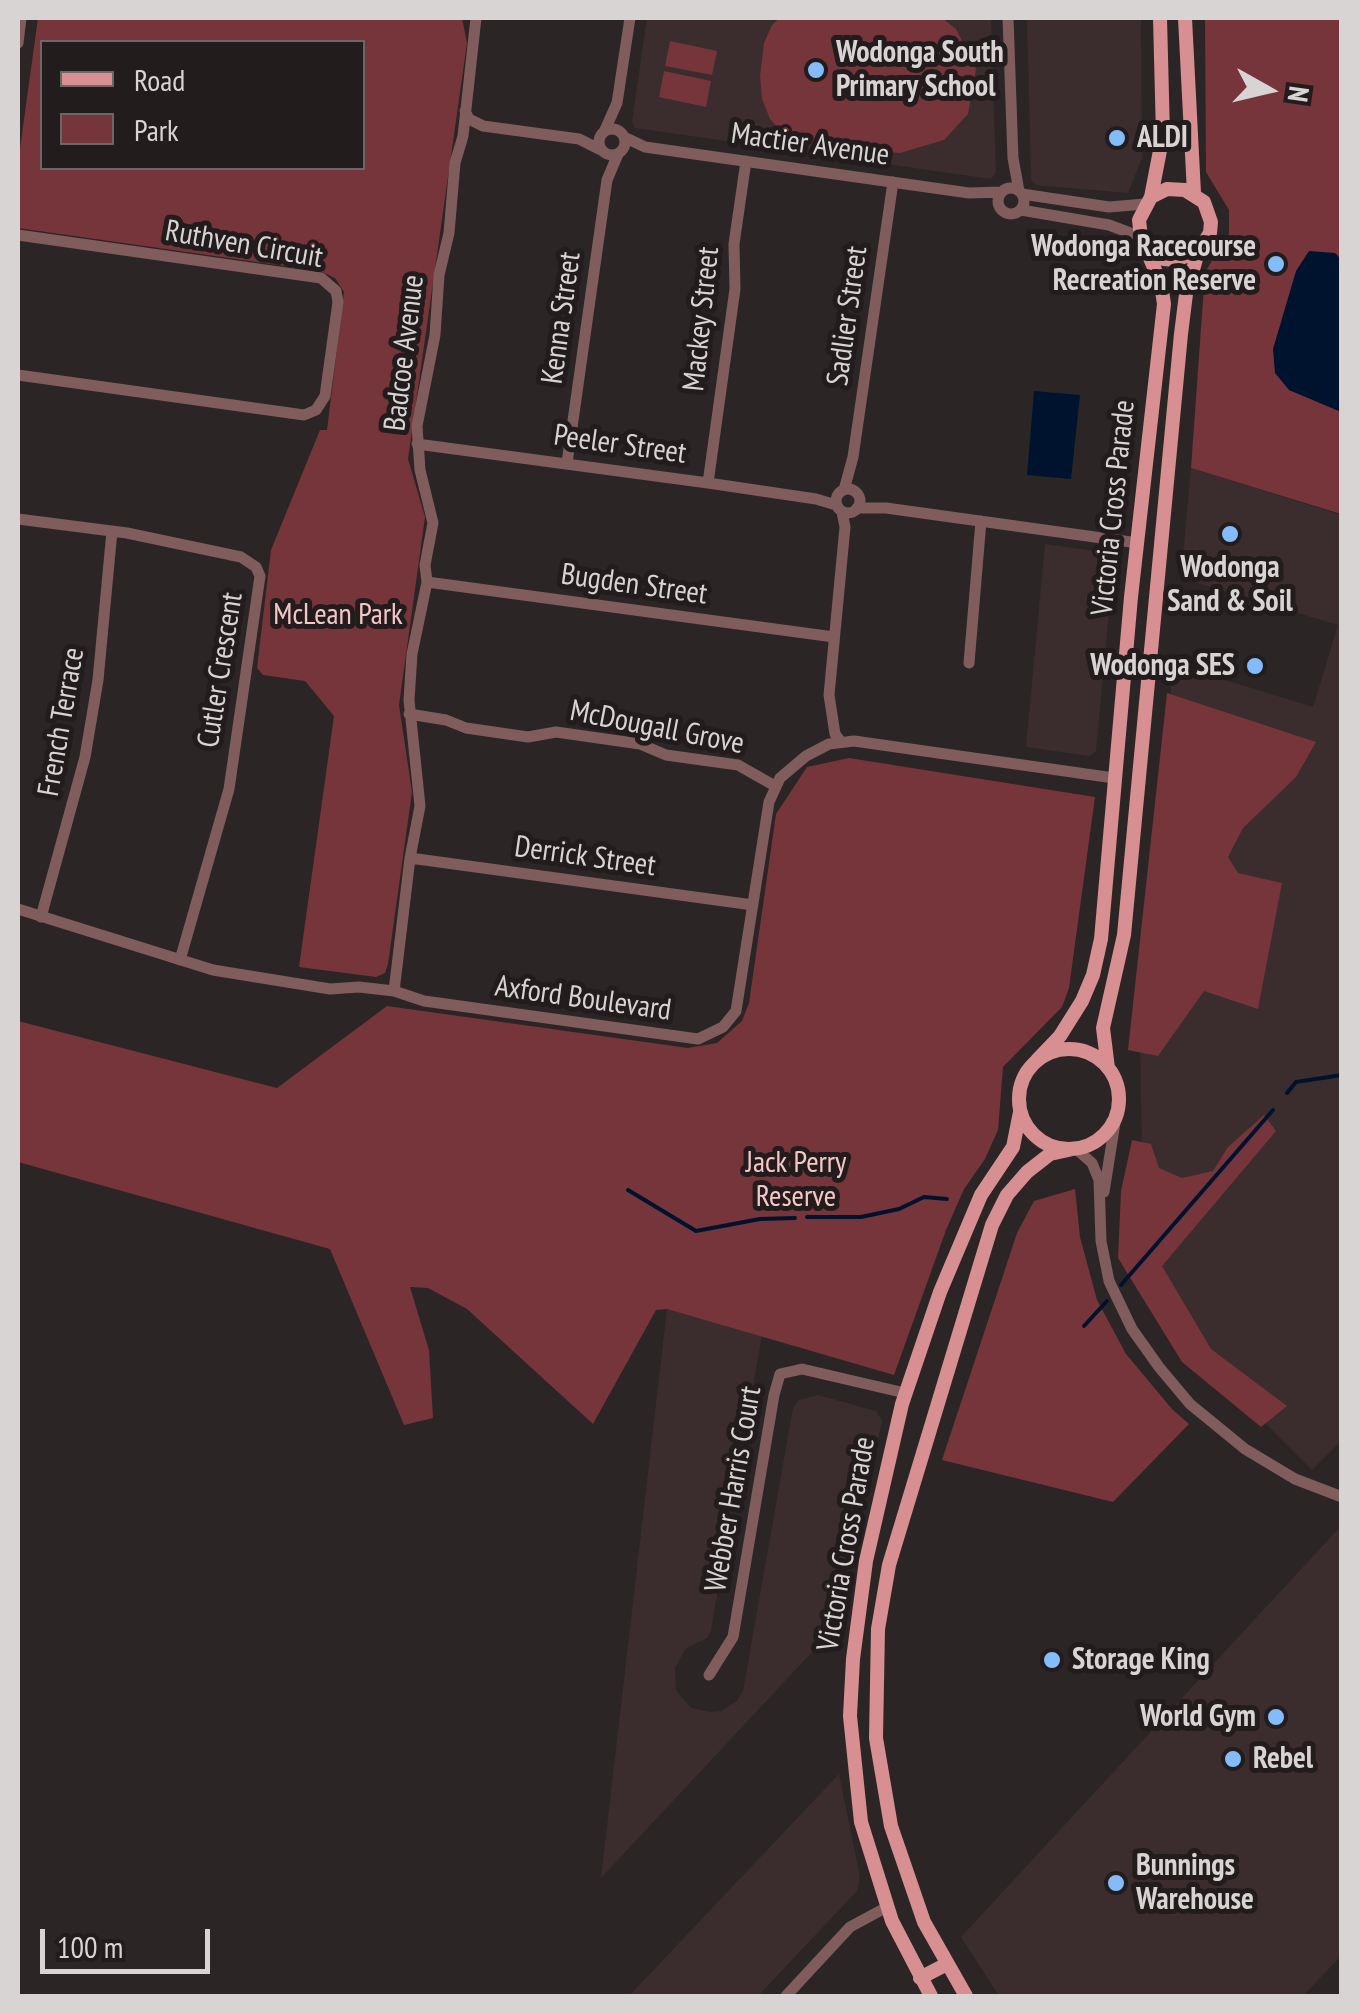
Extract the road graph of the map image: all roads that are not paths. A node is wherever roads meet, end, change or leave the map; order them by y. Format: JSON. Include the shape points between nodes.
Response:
{"nodes":[{"id":1,"x":21,"y":18,"type":"edge"},
{"id":2,"x":476,"y":18,"type":"edge"},
{"id":3,"x":630,"y":18,"type":"edge"},
{"id":4,"x":1008,"y":18,"type":"edge"},
{"id":5,"x":1160,"y":18,"type":"edge"},
{"id":6,"x":1185,"y":18,"type":"edge"},
{"id":7,"x":18,"y":43,"type":"edge"},
{"id":8,"x":617,"y":103,"type":"junction"},
{"id":9,"x":465,"y":109,"type":"junction"},
{"id":10,"x":603,"y":133,"type":"junction"},
{"id":11,"x":579,"y":140,"type":"junction"},
{"id":12,"x":621,"y":144,"type":"junction"},
{"id":13,"x":602,"y":151,"type":"junction"},
{"id":14,"x":1013,"y":158,"type":"junction"},
{"id":15,"x":746,"y":161,"type":"junction"},
{"id":16,"x":607,"y":180,"type":"junction"},
{"id":17,"x":892,"y":182,"type":"junction"},
{"id":18,"x":1002,"y":191,"type":"junction"},
{"id":19,"x":969,"y":193,"type":"junction"},
{"id":20,"x":1021,"y":193,"type":"junction"},
{"id":21,"x":1194,"y":194,"type":"junction"},
{"id":22,"x":1148,"y":200,"type":"junction"},
{"id":23,"x":1000,"y":208,"type":"junction"},
{"id":24,"x":1020,"y":210,"type":"junction"},
{"id":25,"x":18,"y":235,"type":"edge"},
{"id":26,"x":1144,"y":242,"type":"junction"},
{"id":27,"x":1198,"y":252,"type":"junction"},
{"id":28,"x":18,"y":375,"type":"edge"},
{"id":29,"x":417,"y":444,"type":"junction"},
{"id":30,"x":567,"y":462,"type":"junction"},
{"id":31,"x":708,"y":482,"type":"junction"},
{"id":32,"x":848,"y":501,"type":"junction"},
{"id":33,"x":18,"y":518,"type":"edge"},
{"id":34,"x":982,"y":521,"type":"junction"},
{"id":35,"x":112,"y":531,"type":"junction"},
{"id":36,"x":1138,"y":544,"type":"junction"},
{"id":37,"x":426,"y":582,"type":"junction"},
{"id":38,"x":1131,"y":597,"type":"junction"},
{"id":39,"x":1156,"y":599,"type":"junction"},
{"id":40,"x":834,"y":637,"type":"junction"},
{"id":41,"x":968,"y":663,"type":"dead end"},
{"id":42,"x":408,"y":714,"type":"junction"},
{"id":43,"x":841,"y":742,"type":"junction"},
{"id":44,"x":1114,"y":778,"type":"junction"},
{"id":45,"x":1140,"y":780,"type":"junction"},
{"id":46,"x":775,"y":786,"type":"junction"},
{"id":47,"x":410,"y":858,"type":"junction"},
{"id":48,"x":753,"y":905,"type":"junction"},
{"id":49,"x":18,"y":910,"type":"edge"},
{"id":50,"x":41,"y":917,"type":"junction"},
{"id":51,"x":180,"y":960,"type":"junction"},
{"id":52,"x":394,"y":992,"type":"junction"},
{"id":53,"x":1037,"y":1060,"type":"junction"},
{"id":54,"x":1108,"y":1068,"type":"junction"},
{"id":55,"x":1020,"y":1112,"type":"junction"},
{"id":56,"x":1115,"y":1122,"type":"junction"},
{"id":57,"x":1074,"y":1148,"type":"junction"},
{"id":58,"x":1102,"y":1204,"type":"junction"},
{"id":59,"x":905,"y":1394,"type":"junction"},
{"id":60,"x":1342,"y":1496,"type":"edge"},
{"id":61,"x":710,"y":1675,"type":"dead end"},
{"id":62,"x":887,"y":1907,"type":"junction"},
{"id":63,"x":946,"y":1964,"type":"junction"},
{"id":64,"x":920,"y":1978,"type":"junction"},
{"id":65,"x":786,"y":1996,"type":"edge"},
{"id":66,"x":931,"y":1996,"type":"edge"},
{"id":67,"x":966,"y":1996,"type":"edge"}],
"edges":[{"from":1,"to":7,"type":"street"},
{"from":2,"to":9,"type":"street","name":"Badcoe Avenue"},
{"from":3,"to":8,"type":"street","name":"Kenna Street"},
{"from":4,"to":14,"type":"street"},
{"from":5,"to":22,"type":"main road","via":[[1163,135]]},
{"from":6,"to":21,"type":"main road"},
{"from":8,"to":10,"type":"street","name":"Kenna Street"},
{"from":8,"to":12,"type":"street","name":"Kenna Street"},
{"from":9,"to":11,"type":"street","via":[[483,126]]},
{"from":9,"to":29,"type":"street","name":"Badcoe Avenue"},
{"from":10,"to":11,"type":"street"},
{"from":10,"to":12,"type":"street","via":[[612,130]]},
{"from":10,"to":13,"type":"street","name":"Kenna Street"},
{"from":11,"to":13,"type":"street"},
{"from":12,"to":13,"type":"street"},
{"from":12,"to":15,"type":"street","name":"Mactier Avenue"},
{"from":12,"to":16,"type":"street","name":"Kenna Street"},
{"from":13,"to":16,"type":"street","name":"Kenna Street"},
{"from":14,"to":18,"type":"street"},
{"from":14,"to":20,"type":"street"},
{"from":15,"to":17,"type":"street","name":"Mactier Avenue"},
{"from":15,"to":31,"type":"street","name":"Mackey Street"},
{"from":16,"to":30,"type":"street","name":"Kenna Street"},
{"from":17,"to":19,"type":"street","name":"Mactier Avenue"},
{"from":17,"to":32,"type":"street","name":"Sadlier Street"},
{"from":18,"to":19,"type":"street","name":"Mactier Avenue"},
{"from":18,"to":20,"type":"street"},
{"from":18,"to":23,"type":"street"},
{"from":19,"to":23,"type":"street","name":"Mactier Avenue"},
{"from":20,"to":22,"type":"street","via":[[1109,207]]},
{"from":20,"to":24,"type":"street"},
{"from":21,"to":22,"type":"main road","via":[[1167,189]]},
{"from":21,"to":27,"type":"main road","via":[[1211,222]]},
{"from":22,"to":26,"type":"main road","via":[[1139,220]]},
{"from":23,"to":24,"type":"street","via":[[1009,214]]},
{"from":24,"to":26,"type":"street","via":[[1109,225]]},
{"from":25,"to":28,"type":"street","name":"Ruthven Circuit","via":[[321,278],[338,302],[325,396],[304,415]]},
{"from":26,"to":27,"type":"main road","via":[[1164,259]]},
{"from":26,"to":36,"type":"main road","name":"Victoria Cross Parade","via":[[1164,304]]},
{"from":27,"to":39,"type":"main road","name":"Victoria Cross Parade","via":[[1181,334]]},
{"from":29,"to":30,"type":"street","name":"Peeler Street"},
{"from":29,"to":37,"type":"street","name":"Badcoe Avenue","via":[[432,523]]},
{"from":30,"to":31,"type":"street","name":"Peeler Street"},
{"from":31,"to":32,"type":"street","name":"Peeler Street"},
{"from":32,"to":34,"type":"street","name":"Peeler Street"},
{"from":32,"to":40,"type":"street","name":"Sadlier Street"},
{"from":33,"to":35,"type":"street","name":"Cutler Crescent"},
{"from":34,"to":36,"type":"street","name":"Peeler Street"},
{"from":34,"to":41,"type":"street"},
{"from":35,"to":50,"type":"street","name":"French Terrace","via":[[84,757]]},
{"from":35,"to":51,"type":"street","name":"Cutler Crescent","via":[[242,557],[260,576],[229,788]]},
{"from":36,"to":38,"type":"main road","name":"Victoria Cross Parade"},
{"from":37,"to":40,"type":"street","name":"Bugden Street"},
{"from":37,"to":42,"type":"street","name":"Badcoe Avenue"},
{"from":38,"to":39,"type":"main road"},
{"from":38,"to":44,"type":"main road","name":"Victoria Cross Parade"},
{"from":39,"to":45,"type":"main road","name":"Victoria Cross Parade"},
{"from":40,"to":43,"type":"street","name":"Sadlier Street","via":[[829,696]]},
{"from":42,"to":46,"type":"street","name":"McDougall Grove","via":[[466,728],[640,744],[666,755],[738,765]]},
{"from":42,"to":47,"type":"street","name":"Badcoe Avenue","via":[[420,793]]},
{"from":43,"to":44,"type":"street"},
{"from":43,"to":46,"type":"street","via":[[806,756]]},
{"from":44,"to":45,"type":"main road"},
{"from":44,"to":53,"type":"main road","name":"Victoria Cross Parade","via":[[1093,975],[1073,1018]]},
{"from":45,"to":54,"type":"main road","name":"Victoria Cross Parade","via":[[1124,935],[1102,1028]]},
{"from":46,"to":48,"type":"street","name":"Axford Boulevard"},
{"from":47,"to":48,"type":"street","name":"Derrick Street"},
{"from":47,"to":52,"type":"street","name":"Badcoe Avenue"},
{"from":48,"to":52,"type":"street","name":"Axford Boulevard","via":[[736,1010],[723,1027],[698,1039],[424,1002]]},
{"from":49,"to":50,"type":"street","name":"Axford Boulevard"},
{"from":50,"to":51,"type":"street","name":"Axford Boulevard"},
{"from":51,"to":52,"type":"street","name":"Axford Boulevard","via":[[320,987]]},
{"from":53,"to":54,"type":"main road","via":[[1075,1050]]},
{"from":53,"to":55,"type":"main road","via":[[1021,1085]]},
{"from":54,"to":56,"type":"main road","via":[[1120,1098]]},
{"from":55,"to":57,"type":"main road","via":[[1040,1139]]},
{"from":55,"to":59,"type":"main road","name":"Victoria Cross Parade","via":[[1014,1144],[974,1209]]},
{"from":56,"to":57,"type":"main road","via":[[1102,1138]]},
{"from":56,"to":58,"type":"street"},
{"from":57,"to":58,"type":"street","via":[[1094,1166]]},
{"from":57,"to":63,"type":"main road","name":"Victoria Cross Parade","via":[[1050,1154],[1026,1172],[992,1225],[889,1565],[878,1628],[882,1786],[914,1898]]},
{"from":58,"to":60,"type":"street","via":[[1109,1282],[1159,1367],[1190,1404],[1245,1449],[1295,1479]]},
{"from":59,"to":61,"type":"street","name":"Webber Harris Court","via":[[802,1369],[780,1374],[734,1637]]},
{"from":59,"to":62,"type":"main road","name":"Victoria Cross Parade","via":[[866,1562],[850,1716],[861,1822]]},
{"from":62,"to":64,"type":"main road","name":"Victoria Cross Parade"},
{"from":62,"to":65,"type":"street","via":[[850,1928]]},
{"from":63,"to":64,"type":"main road"},
{"from":63,"to":67,"type":"main road","name":"Victoria Cross Parade"},
{"from":64,"to":66,"type":"main road","name":"Victoria Cross Parade"}]}
